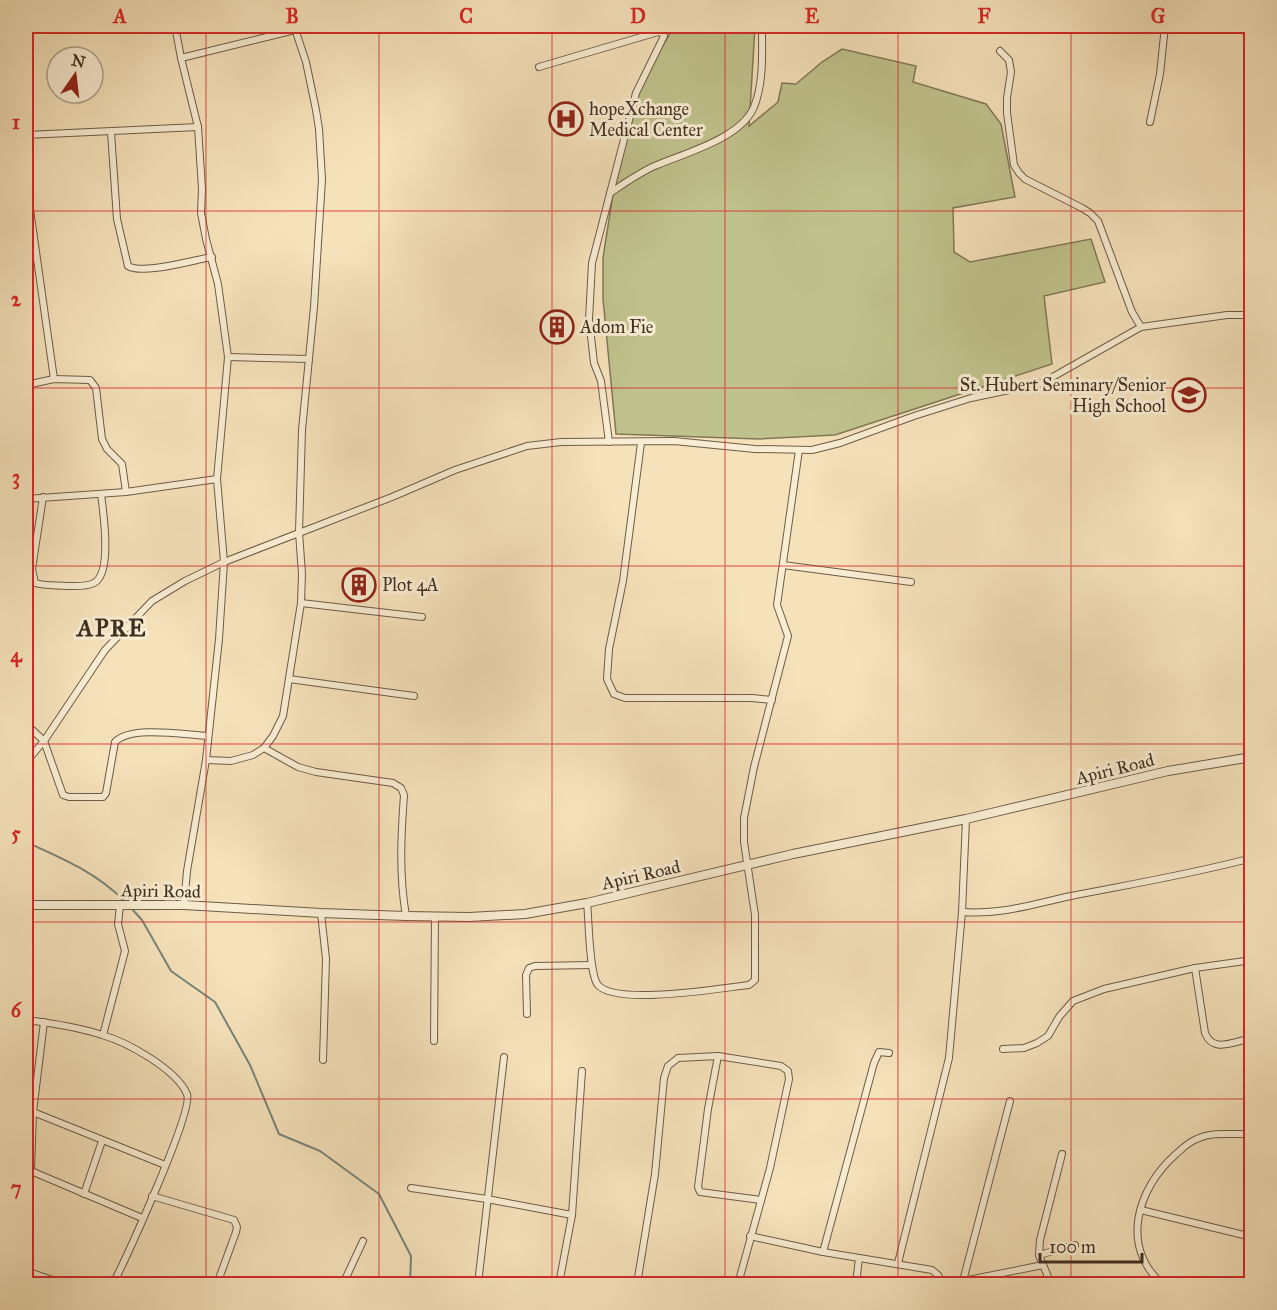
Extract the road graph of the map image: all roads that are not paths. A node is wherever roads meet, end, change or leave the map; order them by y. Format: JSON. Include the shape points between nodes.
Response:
{"nodes":[{"id":1,"x":26,"y":26,"type":"edge"},
{"id":2,"x":176,"y":26,"type":"edge"},
{"id":3,"x":762,"y":26,"type":"edge"},
{"id":4,"x":1165,"y":26,"type":"edge"},
{"id":5,"x":294,"y":28,"type":"edge"},
{"id":6,"x":1000,"y":51,"type":"dead end"},
{"id":7,"x":180,"y":58,"type":"junction"},
{"id":8,"x":539,"y":67,"type":"dead end"},
{"id":9,"x":26,"y":93,"type":"edge"},
{"id":10,"x":1150,"y":122,"type":"dead end"},
{"id":11,"x":198,"y":127,"type":"junction"},
{"id":12,"x":111,"y":132,"type":"junction"},
{"id":13,"x":26,"y":135,"type":"edge"},
{"id":14,"x":26,"y":181,"type":"edge"},
{"id":15,"x":609,"y":194,"type":"junction"},
{"id":16,"x":27,"y":216,"type":"edge"},
{"id":17,"x":212,"y":257,"type":"junction"},
{"id":18,"x":1251,"y":315,"type":"edge"},
{"id":19,"x":1142,"y":327,"type":"junction"},
{"id":20,"x":228,"y":357,"type":"junction"},
{"id":21,"x":309,"y":359,"type":"junction"},
{"id":22,"x":54,"y":379,"type":"junction"},
{"id":23,"x":26,"y":385,"type":"edge"},
{"id":24,"x":609,"y":442,"type":"junction"},
{"id":25,"x":641,"y":442,"type":"junction"},
{"id":26,"x":799,"y":450,"type":"junction"},
{"id":27,"x":217,"y":478,"type":"junction"},
{"id":28,"x":126,"y":492,"type":"junction"},
{"id":29,"x":101,"y":494,"type":"junction"},
{"id":30,"x":43,"y":497,"type":"junction"},
{"id":31,"x":26,"y":499,"type":"edge"},
{"id":32,"x":299,"y":532,"type":"junction"},
{"id":33,"x":224,"y":562,"type":"junction"},
{"id":34,"x":783,"y":565,"type":"junction"},
{"id":35,"x":911,"y":582,"type":"dead end"},
{"id":36,"x":301,"y":603,"type":"junction"},
{"id":37,"x":422,"y":617,"type":"dead end"},
{"id":38,"x":289,"y":679,"type":"junction"},
{"id":39,"x":414,"y":696,"type":"dead end"},
{"id":40,"x":772,"y":700,"type":"junction"},
{"id":41,"x":26,"y":724,"type":"edge"},
{"id":42,"x":208,"y":736,"type":"junction"},
{"id":43,"x":44,"y":741,"type":"junction"},
{"id":44,"x":264,"y":748,"type":"junction"},
{"id":45,"x":1251,"y":757,"type":"edge"},
{"id":46,"x":206,"y":760,"type":"junction"},
{"id":47,"x":26,"y":762,"type":"edge"},
{"id":48,"x":966,"y":819,"type":"junction"},
{"id":49,"x":1251,"y":858,"type":"edge"},
{"id":50,"x":749,"y":865,"type":"junction"},
{"id":51,"x":587,"y":903,"type":"junction"},
{"id":52,"x":26,"y":905,"type":"edge"},
{"id":53,"x":120,"y":905,"type":"junction"},
{"id":54,"x":184,"y":905,"type":"junction"},
{"id":55,"x":962,"y":912,"type":"junction"},
{"id":56,"x":321,"y":913,"type":"junction"},
{"id":57,"x":406,"y":916,"type":"junction"},
{"id":58,"x":435,"y":916,"type":"junction"},
{"id":59,"x":1251,"y":960,"type":"edge"},
{"id":60,"x":592,"y":965,"type":"junction"},
{"id":61,"x":1196,"y":968,"type":"junction"},
{"id":62,"x":527,"y":1014,"type":"dead end"},
{"id":63,"x":26,"y":1020,"type":"edge"},
{"id":64,"x":44,"y":1022,"type":"junction"},
{"id":65,"x":103,"y":1035,"type":"junction"},
{"id":66,"x":1245,"y":1040,"type":"dead end"},
{"id":67,"x":434,"y":1041,"type":"dead end"},
{"id":68,"x":1003,"y":1049,"type":"dead end"},
{"id":69,"x":889,"y":1053,"type":"dead end"},
{"id":70,"x":718,"y":1056,"type":"junction"},
{"id":71,"x":504,"y":1057,"type":"dead end"},
{"id":72,"x":323,"y":1060,"type":"dead end"},
{"id":73,"x":582,"y":1071,"type":"dead end"},
{"id":74,"x":1010,"y":1101,"type":"dead end"},
{"id":75,"x":33,"y":1112,"type":"junction"},
{"id":76,"x":1251,"y":1134,"type":"edge"},
{"id":77,"x":102,"y":1141,"type":"junction"},
{"id":78,"x":1062,"y":1154,"type":"dead end"},
{"id":79,"x":165,"y":1165,"type":"junction"},
{"id":80,"x":31,"y":1171,"type":"junction"},
{"id":81,"x":26,"y":1184,"type":"edge"},
{"id":82,"x":411,"y":1188,"type":"dead end"},
{"id":83,"x":84,"y":1194,"type":"junction"},
{"id":84,"x":152,"y":1196,"type":"junction"},
{"id":85,"x":488,"y":1199,"type":"junction"},
{"id":86,"x":761,"y":1200,"type":"junction"},
{"id":87,"x":1141,"y":1210,"type":"junction"},
{"id":88,"x":572,"y":1215,"type":"junction"},
{"id":89,"x":142,"y":1218,"type":"junction"},
{"id":90,"x":750,"y":1236,"type":"junction"},
{"id":91,"x":1251,"y":1238,"type":"edge"},
{"id":92,"x":363,"y":1241,"type":"dead end"},
{"id":93,"x":1075,"y":1245,"type":"dead end"},
{"id":94,"x":824,"y":1252,"type":"junction"},
{"id":95,"x":1039,"y":1255,"type":"junction"},
{"id":96,"x":859,"y":1258,"type":"junction"},
{"id":97,"x":898,"y":1263,"type":"junction"},
{"id":98,"x":1043,"y":1265,"type":"junction"},
{"id":99,"x":26,"y":1271,"type":"edge"},
{"id":100,"x":963,"y":1281,"type":"junction"},
{"id":101,"x":64,"y":1284,"type":"edge"},
{"id":102,"x":113,"y":1284,"type":"edge"},
{"id":103,"x":217,"y":1284,"type":"edge"},
{"id":104,"x":343,"y":1284,"type":"edge"},
{"id":105,"x":478,"y":1284,"type":"edge"},
{"id":106,"x":559,"y":1284,"type":"edge"},
{"id":107,"x":637,"y":1284,"type":"edge"},
{"id":108,"x":738,"y":1284,"type":"edge"},
{"id":109,"x":856,"y":1284,"type":"edge"},
{"id":110,"x":943,"y":1284,"type":"edge"},
{"id":111,"x":948,"y":1284,"type":"edge"},
{"id":112,"x":1051,"y":1284,"type":"edge"},
{"id":113,"x":1159,"y":1284,"type":"edge"}],
"edges":[{"from":1,"to":9,"type":"street"},
{"from":2,"to":7,"type":"street"},
{"from":3,"to":15,"type":"street","via":[[763,59],[750,114],[716,142],[649,169]]},
{"from":4,"to":10,"type":"street"},
{"from":5,"to":7,"type":"street"},
{"from":5,"to":21,"type":"street","via":[[316,110],[322,179]]},
{"from":6,"to":19,"type":"street","via":[[1009,60],[1011,72],[1007,113],[1014,165],[1025,179],[1082,208],[1098,221],[1132,312]]},
{"from":7,"to":11,"type":"street"},
{"from":8,"to":15,"type":"street","via":[[663,33],[636,93]]},
{"from":11,"to":12,"type":"street"},
{"from":11,"to":17,"type":"street","via":[[201,213]]},
{"from":12,"to":13,"type":"street"},
{"from":12,"to":17,"type":"street","via":[[117,219],[128,266],[134,270]]},
{"from":14,"to":16,"type":"street"},
{"from":15,"to":24,"type":"street","via":[[592,263],[589,299],[591,344],[601,381]]},
{"from":16,"to":22,"type":"street"},
{"from":17,"to":20,"type":"street"},
{"from":18,"to":19,"type":"street"},
{"from":19,"to":26,"type":"street","via":[[1042,383],[971,398],[840,443]]},
{"from":20,"to":21,"type":"street"},
{"from":20,"to":27,"type":"street"},
{"from":21,"to":32,"type":"street"},
{"from":22,"to":23,"type":"street"},
{"from":22,"to":28,"type":"street","via":[[90,380],[96,388],[102,439],[106,449],[122,464]]},
{"from":24,"to":25,"type":"street"},
{"from":24,"to":32,"type":"street","via":[[527,446]]},
{"from":25,"to":26,"type":"street"},
{"from":25,"to":40,"type":"street","via":[[623,581],[609,649],[610,687],[614,694],[625,698]]},
{"from":26,"to":34,"type":"street"},
{"from":27,"to":28,"type":"street"},
{"from":27,"to":33,"type":"street"},
{"from":28,"to":29,"type":"street"},
{"from":29,"to":30,"type":"street"},
{"from":29,"to":30,"type":"street","via":[[106,538],[100,578],[82,586],[42,585],[32,577]]},
{"from":30,"to":31,"type":"street"},
{"from":32,"to":33,"type":"street"},
{"from":32,"to":36,"type":"street"},
{"from":33,"to":42,"type":"street"},
{"from":33,"to":43,"type":"street","via":[[152,601],[128,624],[105,650]]},
{"from":34,"to":35,"type":"street"},
{"from":34,"to":40,"type":"street","via":[[777,605],[788,636]]},
{"from":36,"to":37,"type":"street"},
{"from":36,"to":38,"type":"street"},
{"from":38,"to":39,"type":"street"},
{"from":38,"to":44,"type":"street","via":[[283,716]]},
{"from":40,"to":50,"type":"street","via":[[744,818]]},
{"from":41,"to":43,"type":"street"},
{"from":42,"to":43,"type":"street","via":[[136,732],[121,736],[116,742],[103,797],[63,795]]},
{"from":42,"to":46,"type":"street"},
{"from":43,"to":47,"type":"street"},
{"from":44,"to":46,"type":"street","via":[[231,761]]},
{"from":44,"to":57,"type":"street","via":[[316,772],[393,783],[401,788],[401,887]]},
{"from":45,"to":48,"type":"street","name":"Apiri Road","via":[[1168,771]]},
{"from":46,"to":54,"type":"street"},
{"from":48,"to":50,"type":"street","name":"Apiri Road"},
{"from":48,"to":55,"type":"street"},
{"from":49,"to":55,"type":"street","via":[[1006,911]]},
{"from":50,"to":51,"type":"street","name":"Apiri Road"},
{"from":50,"to":60,"type":"street","via":[[756,972],[755,980],[749,984],[635,996],[608,992],[599,986]]},
{"from":51,"to":58,"type":"street","name":"Apiri Road","via":[[525,914]]},
{"from":51,"to":60,"type":"street"},
{"from":52,"to":53,"type":"street","name":"Apiri Road"},
{"from":53,"to":54,"type":"street","name":"Apiri Road"},
{"from":53,"to":65,"type":"street","via":[[118,924],[125,951]]},
{"from":54,"to":56,"type":"street","name":"Apiri Road"},
{"from":55,"to":97,"type":"street","via":[[949,1058]]},
{"from":56,"to":57,"type":"street","name":"Apiri Road"},
{"from":56,"to":72,"type":"street","via":[[326,959]]},
{"from":57,"to":58,"type":"street","name":"Apiri Road"},
{"from":58,"to":67,"type":"street"},
{"from":59,"to":61,"type":"street"},
{"from":60,"to":62,"type":"street","via":[[529,968]]},
{"from":61,"to":66,"type":"street","via":[[1209,1041],[1215,1045]]},
{"from":61,"to":68,"type":"street","via":[[1104,989],[1073,1001],[1048,1036],[1024,1048]]},
{"from":63,"to":64,"type":"street"},
{"from":64,"to":65,"type":"street"},
{"from":64,"to":75,"type":"street"},
{"from":65,"to":79,"type":"street","via":[[161,1065],[187,1094],[188,1103]]},
{"from":69,"to":94,"type":"street","via":[[879,1052],[874,1063]]},
{"from":70,"to":86,"type":"street","via":[[698,1187],[700,1192],[709,1194]]},
{"from":70,"to":86,"type":"street","via":[[781,1066],[788,1071]]},
{"from":70,"to":107,"type":"street","via":[[678,1058],[664,1078],[655,1174]]},
{"from":71,"to":85,"type":"street"},
{"from":73,"to":88,"type":"street"},
{"from":74,"to":100,"type":"street"},
{"from":75,"to":77,"type":"street"},
{"from":75,"to":80,"type":"street"},
{"from":76,"to":87,"type":"street","via":[[1209,1135],[1188,1144],[1161,1168]]},
{"from":77,"to":79,"type":"street"},
{"from":77,"to":83,"type":"street"},
{"from":78,"to":95,"type":"street"},
{"from":79,"to":84,"type":"street"},
{"from":80,"to":81,"type":"street"},
{"from":80,"to":83,"type":"street"},
{"from":82,"to":85,"type":"street"},
{"from":83,"to":89,"type":"street"},
{"from":84,"to":89,"type":"street"},
{"from":84,"to":103,"type":"street","via":[[236,1222]]},
{"from":85,"to":88,"type":"street"},
{"from":85,"to":105,"type":"street"},
{"from":86,"to":90,"type":"street"},
{"from":87,"to":91,"type":"street"},
{"from":87,"to":113,"type":"street","via":[[1137,1244]]},
{"from":88,"to":106,"type":"street"},
{"from":89,"to":102,"type":"street"},
{"from":90,"to":94,"type":"street"},
{"from":90,"to":108,"type":"street"},
{"from":92,"to":104,"type":"street"},
{"from":93,"to":95,"type":"street"},
{"from":94,"to":96,"type":"street"},
{"from":95,"to":98,"type":"street"},
{"from":96,"to":97,"type":"street"},
{"from":96,"to":109,"type":"street"},
{"from":97,"to":110,"type":"street","via":[[932,1270]]},
{"from":98,"to":100,"type":"street"},
{"from":98,"to":112,"type":"street"},
{"from":99,"to":101,"type":"street"},
{"from":100,"to":111,"type":"street"}]}
